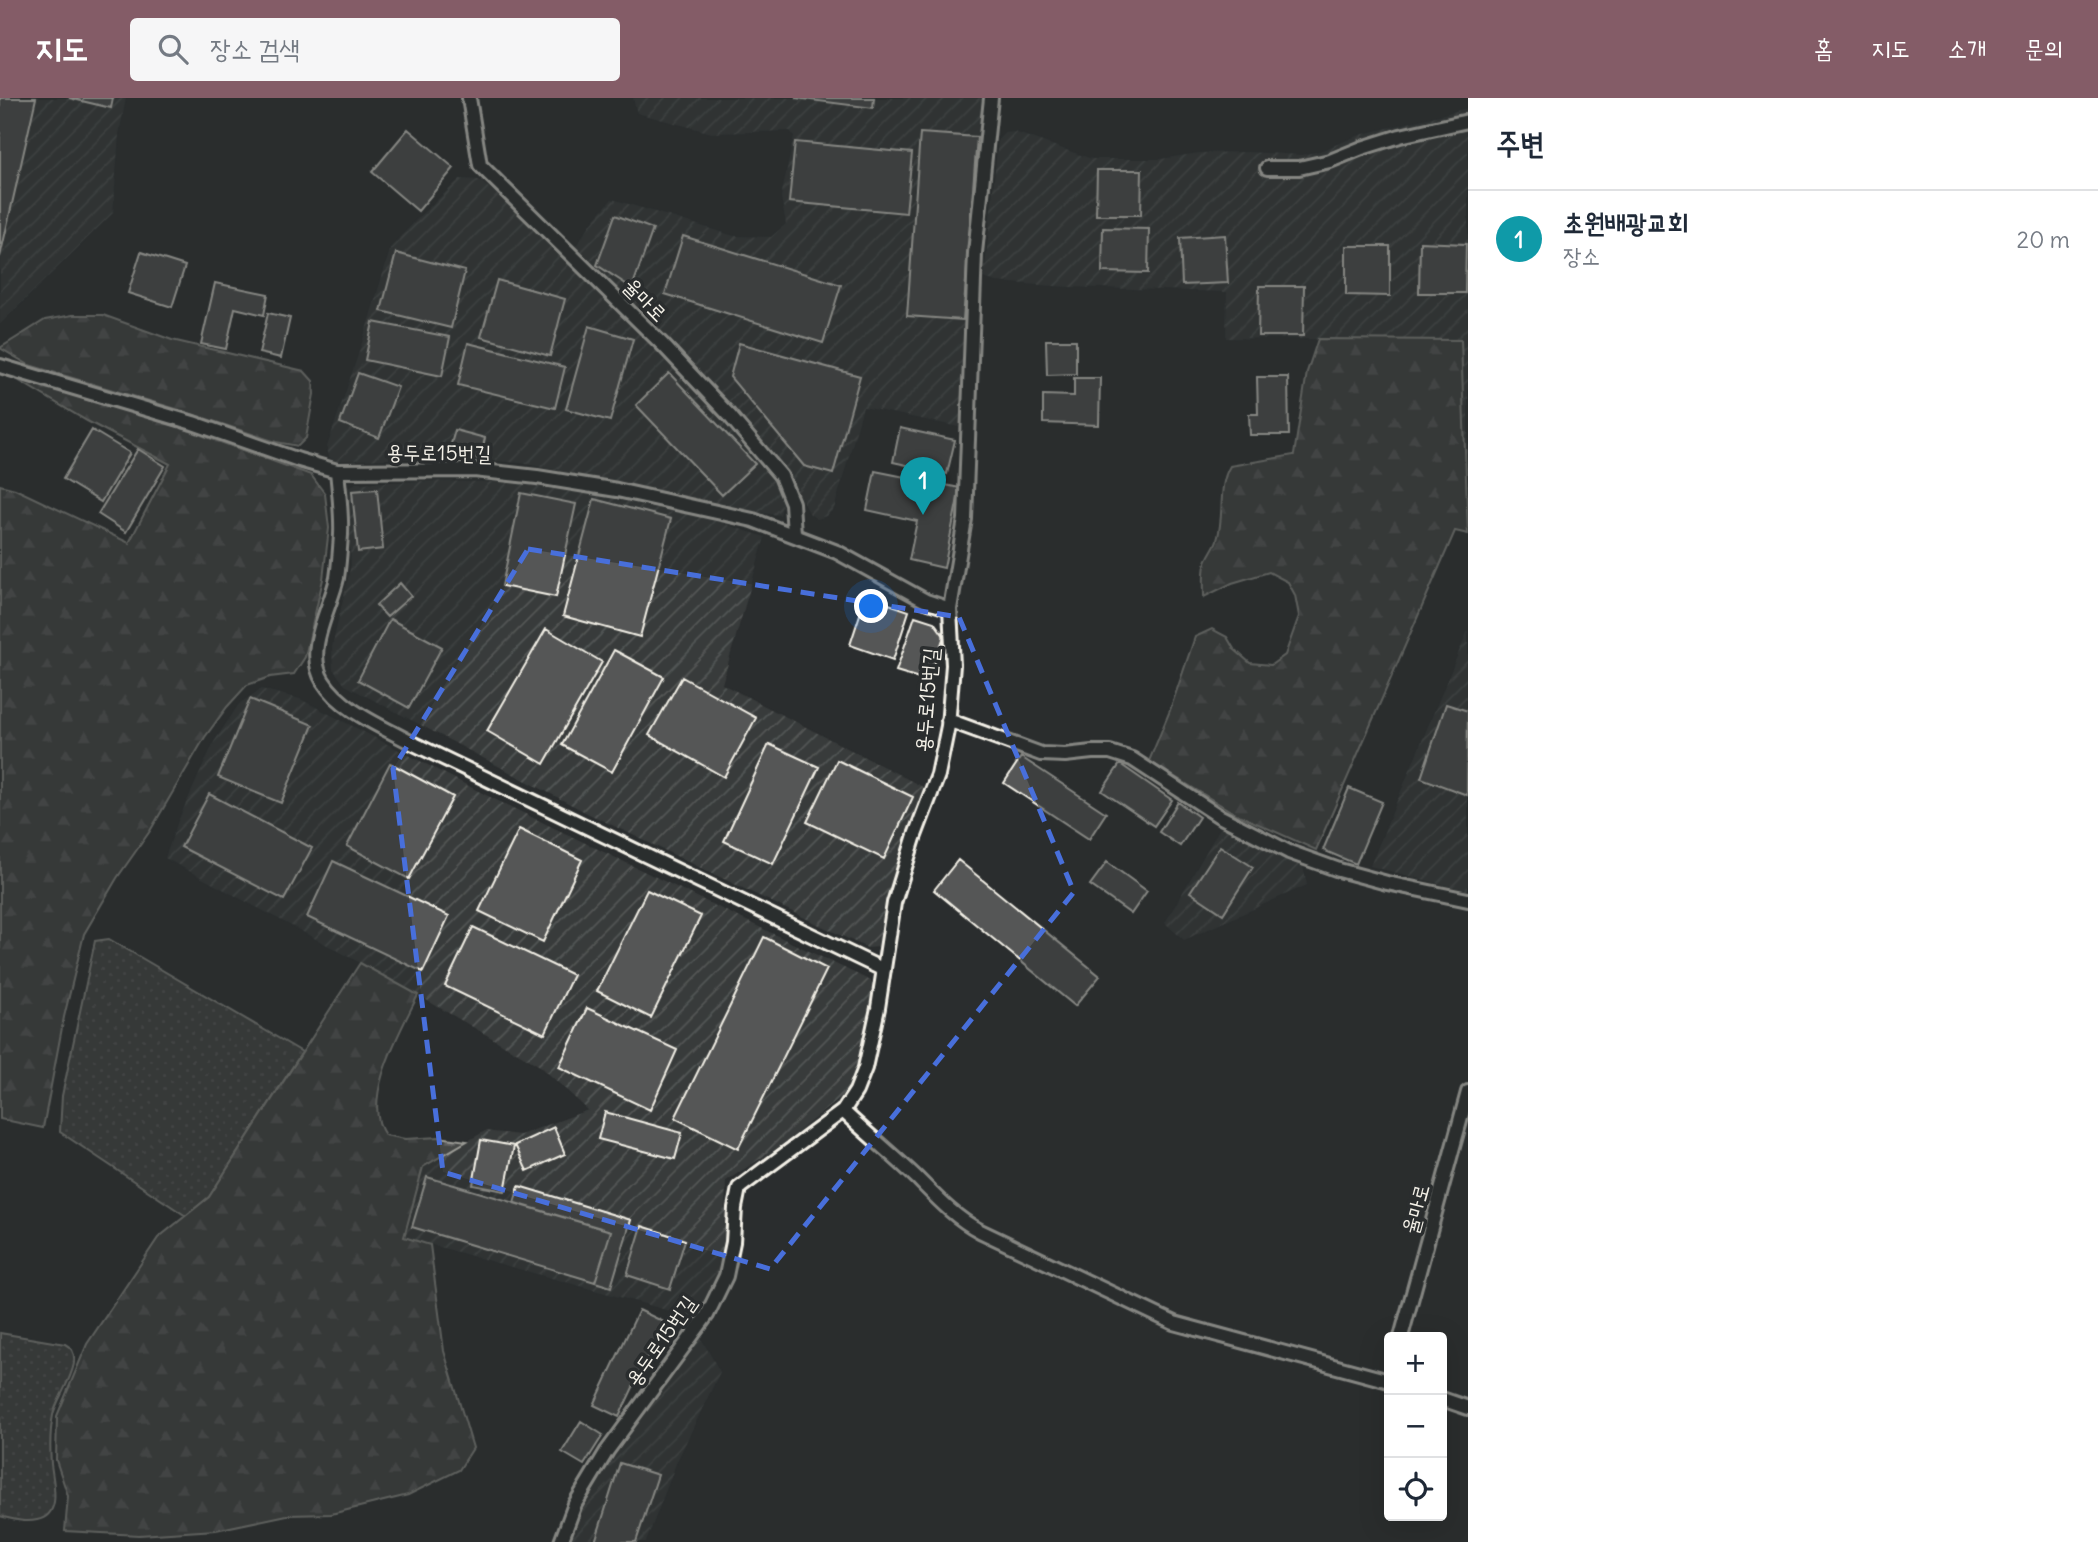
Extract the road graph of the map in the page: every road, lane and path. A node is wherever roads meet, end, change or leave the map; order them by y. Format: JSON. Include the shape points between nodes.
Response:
{"nodes":[{"id":1,"x":469,"y":98,"type":"edge"},
{"id":2,"x":991,"y":98,"type":"edge"},
{"id":3,"x":1468,"y":121,"type":"edge"},
{"id":4,"x":1267,"y":168,"type":"dead end"},
{"id":5,"x":0,"y":366,"type":"edge"},
{"id":6,"x":337,"y":471,"type":"junction"},
{"id":7,"x":794,"y":534,"type":"junction"},
{"id":8,"x":950,"y":609,"type":"junction"},
{"id":9,"x":948,"y":720,"type":"junction"},
{"id":10,"x":1468,"y":900,"type":"edge"},
{"id":11,"x":884,"y":970,"type":"junction"},
{"id":12,"x":1468,"y":1092,"type":"edge"},
{"id":13,"x":843,"y":1111,"type":"junction"},
{"id":14,"x":1402,"y":1332,"type":"edge"},
{"id":15,"x":1384,"y":1379,"type":"edge"},
{"id":16,"x":1447,"y":1401,"type":"edge"},
{"id":17,"x":1468,"y":1408,"type":"edge"},
{"id":18,"x":561,"y":1542,"type":"edge"}],
"edges":[{"from":1,"to":7,"type":"lane","name":"율마로","via":[[480,165],[729,415],[780,476],[792,503]]},
{"from":2,"to":8,"type":"lane","via":[[975,253],[965,519]]},
{"from":3,"to":4,"type":"lane","via":[[1400,136],[1330,161],[1299,168]]},
{"from":5,"to":6,"type":"lane","name":"용두로15번길"},
{"from":6,"to":7,"type":"lane","name":"용두로15번길","via":[[474,470],[537,477],[688,505]]},
{"from":6,"to":11,"type":"lane","via":[[341,534],[337,578],[317,643],[321,679],[331,693],[410,742]]},
{"from":7,"to":8,"type":"lane","name":"용두로15번길"},
{"from":8,"to":9,"type":"lane","name":"용두로15번길","via":[[953,665]]},
{"from":9,"to":10,"type":"lane","via":[[1041,754],[1110,752],[1132,759],[1219,816],[1289,852],[1375,879]]},
{"from":9,"to":11,"type":"lane","name":"용두로15번길","via":[[938,775],[894,903]]},
{"from":11,"to":13,"type":"lane","name":"용두로15번길","via":[[865,1068]]},
{"from":12,"to":14,"type":"lane","name":"율마로"},
{"from":13,"to":15,"type":"lane","via":[[945,1208],[980,1231],[1174,1323]]},
{"from":13,"to":18,"type":"lane","name":"용두로15번길","via":[[739,1188],[726,1276],[707,1315],[607,1451],[575,1504]]},
{"from":16,"to":17,"type":"lane"}]}
